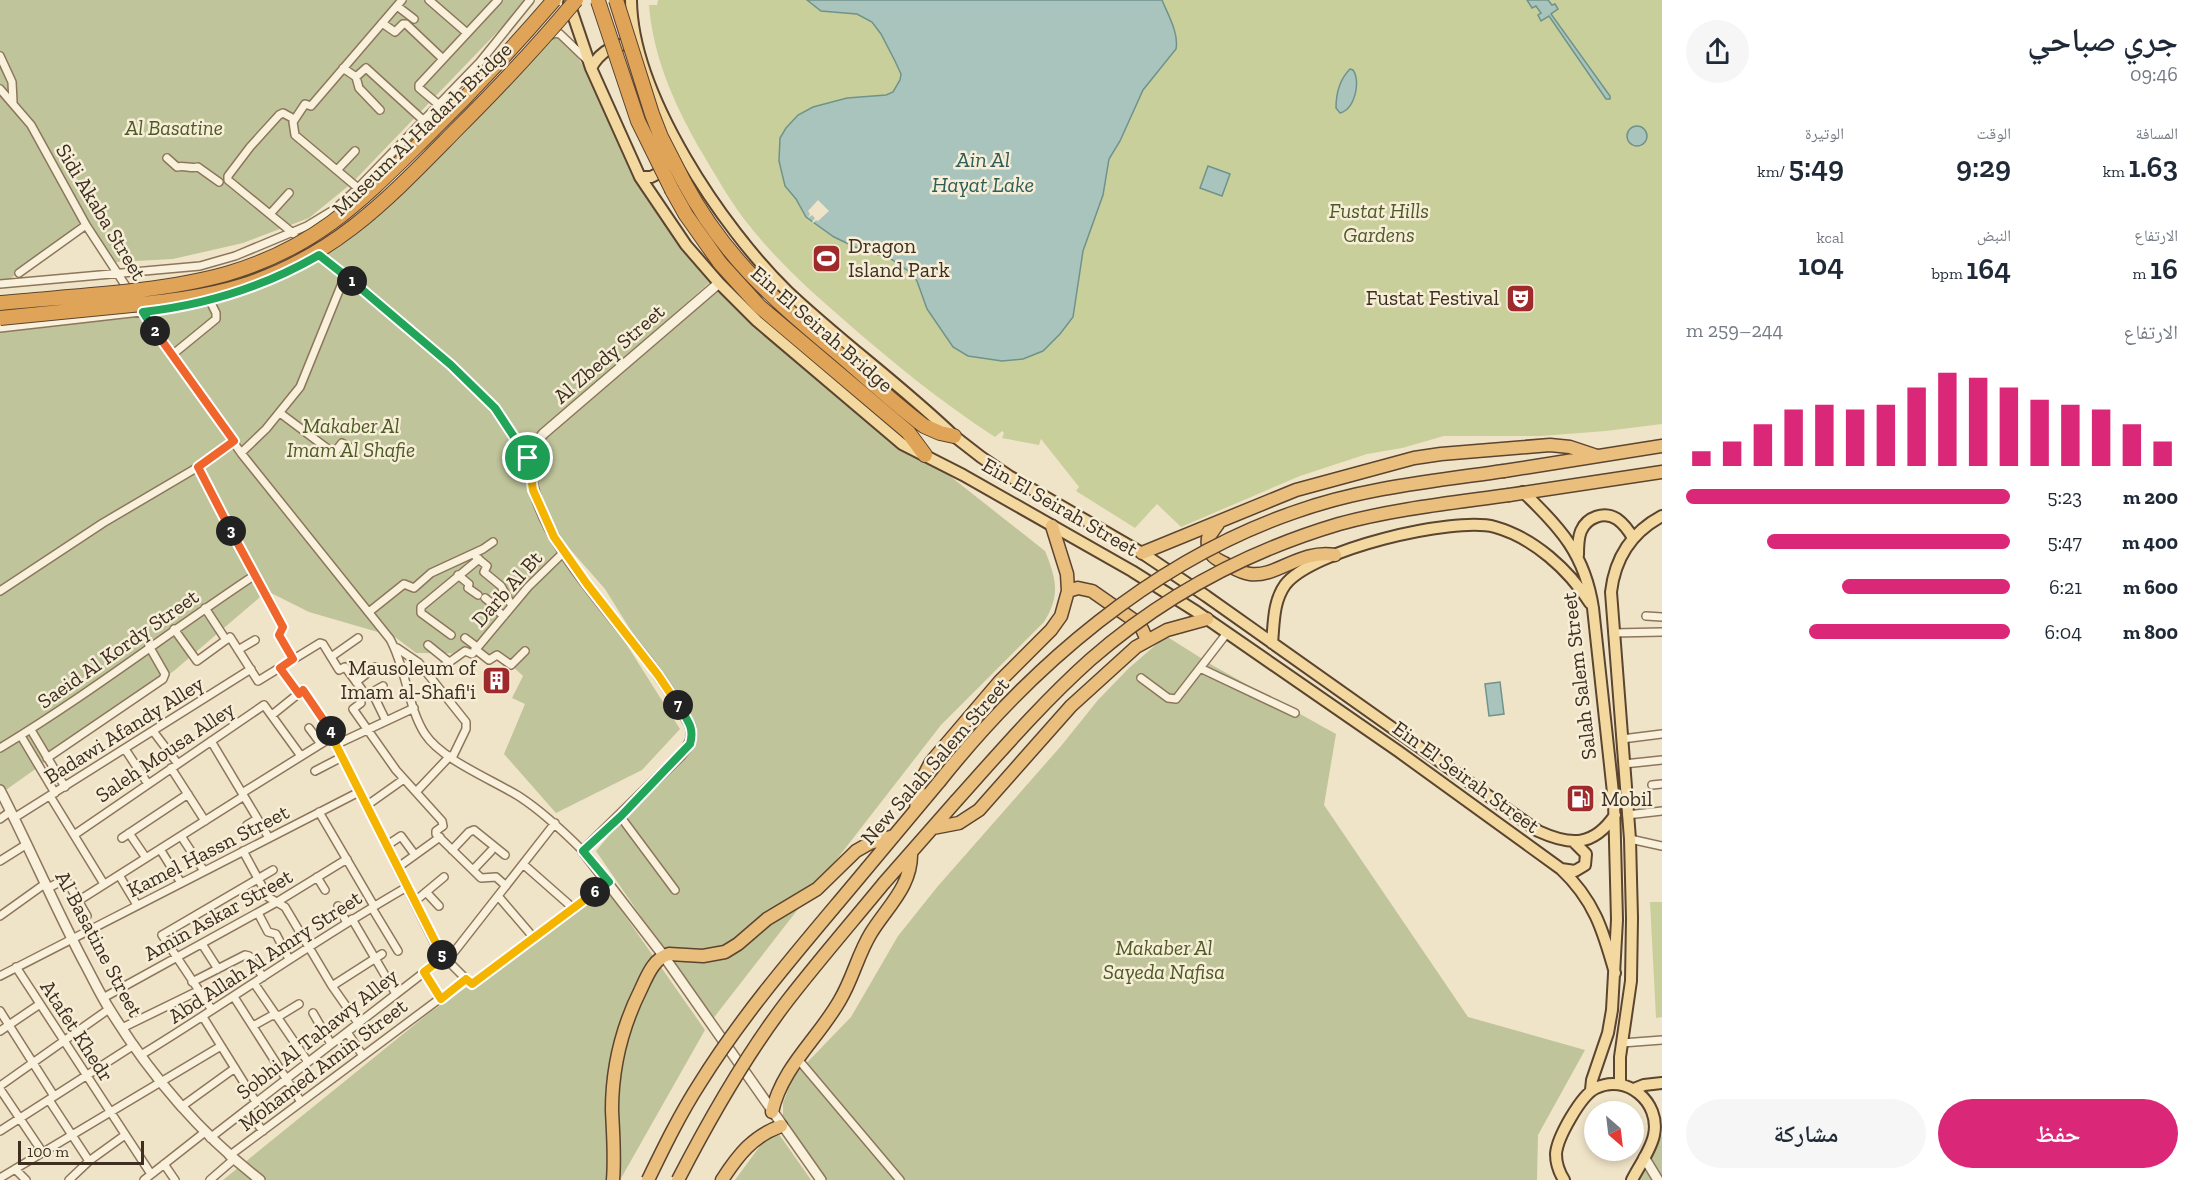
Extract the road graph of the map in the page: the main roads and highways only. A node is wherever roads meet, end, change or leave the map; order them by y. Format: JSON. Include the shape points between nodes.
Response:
{"nodes":[{"id":1,"x":554,"y":0,"type":"edge"},
{"id":2,"x":568,"y":0,"type":"edge"},
{"id":3,"x":576,"y":0,"type":"edge"},
{"id":4,"x":598,"y":0,"type":"edge"},
{"id":5,"x":616,"y":0,"type":"edge"},
{"id":6,"x":632,"y":0,"type":"edge"},
{"id":7,"x":638,"y":45,"type":"junction"},
{"id":8,"x":590,"y":65,"type":"junction"},
{"id":9,"x":680,"y":147,"type":"junction"},
{"id":10,"x":640,"y":177,"type":"junction"},
{"id":11,"x":0,"y":303,"type":"edge"},
{"id":12,"x":0,"y":318,"type":"edge"},
{"id":13,"x":954,"y":436,"type":"junction"},
{"id":14,"x":1662,"y":446,"type":"edge"},
{"id":15,"x":925,"y":455,"type":"junction"},
{"id":16,"x":1597,"y":456,"type":"junction"},
{"id":17,"x":1662,"y":472,"type":"edge"},
{"id":18,"x":1523,"y":492,"type":"junction"},
{"id":19,"x":1662,"y":516,"type":"edge"},
{"id":20,"x":1223,"y":519,"type":"junction"},
{"id":21,"x":1052,"y":526,"type":"junction"},
{"id":22,"x":1633,"y":538,"type":"junction"},
{"id":23,"x":1142,"y":553,"type":"junction"},
{"id":24,"x":1335,"y":555,"type":"junction"},
{"id":25,"x":1578,"y":556,"type":"junction"},
{"id":26,"x":1068,"y":591,"type":"junction"},
{"id":27,"x":1593,"y":608,"type":"junction"},
{"id":28,"x":1207,"y":619,"type":"junction"},
{"id":29,"x":1147,"y":640,"type":"junction"},
{"id":30,"x":1272,"y":643,"type":"junction"},
{"id":31,"x":916,"y":809,"type":"junction"},
{"id":32,"x":1615,"y":815,"type":"junction"},
{"id":33,"x":933,"y":828,"type":"junction"},
{"id":34,"x":894,"y":836,"type":"junction"},
{"id":35,"x":1574,"y":842,"type":"junction"},
{"id":36,"x":911,"y":853,"type":"junction"},
{"id":37,"x":1561,"y":869,"type":"junction"},
{"id":38,"x":1615,"y":973,"type":"junction"},
{"id":39,"x":1662,"y":1083,"type":"edge"},
{"id":40,"x":1620,"y":1084,"type":"junction"},
{"id":41,"x":1634,"y":1089,"type":"junction"},
{"id":42,"x":1591,"y":1090,"type":"junction"},
{"id":43,"x":1657,"y":1110,"type":"edge"},
{"id":44,"x":772,"y":1112,"type":"road end"},
{"id":45,"x":782,"y":1126,"type":"road end"},
{"id":46,"x":1561,"y":1178,"type":"edge"},
{"id":47,"x":613,"y":1180,"type":"edge"},
{"id":48,"x":648,"y":1180,"type":"edge"},
{"id":49,"x":678,"y":1180,"type":"edge"},
{"id":50,"x":722,"y":1180,"type":"edge"},
{"id":51,"x":1632,"y":1180,"type":"edge"}],
"edges":[{"from":1,"to":11,"type":"highway","name":"Museum Al Hadarh Bridge","bridge":true,"via":[[489,74],[366,196],[300,244],[247,267],[192,282]]},
{"from":2,"to":8,"type":"main road","name":"Ein El Seirah Street"},
{"from":3,"to":12,"type":"highway","name":"Museum Al Hadarh Bridge","bridge":true,"via":[[515,71],[417,169],[358,225],[311,256],[260,280],[205,296]]},
{"from":4,"to":15,"type":"highway","name":"Ein El Seirah Bridge","bridge":true,"via":[[648,144],[703,241],[759,306],[908,432]]},
{"from":5,"to":13,"type":"highway","name":"Ein El Seirah Bridge","bridge":true,"via":[[660,137],[698,207],[730,253],[766,292],[917,421]]},
{"from":6,"to":7,"type":"main road","name":"Ein El Seirah Street"},
{"from":7,"to":8,"type":"main road","via":[[620,44]]},
{"from":7,"to":9,"type":"main road","name":"Ein El Seirah Street","via":[[656,100]]},
{"from":8,"to":10,"type":"main road","name":"Ein El Seirah Street"},
{"from":9,"to":10,"type":"main road","via":[[671,166],[662,173]]},
{"from":9,"to":13,"type":"main road","name":"Ein El Seirah Street","via":[[752,254],[788,292]]},
{"from":10,"to":15,"type":"main road","name":"Ein El Seirah Street","via":[[718,283],[902,444]]},
{"from":13,"to":23,"type":"main road","name":"Ein El Seirah Street","via":[[1008,476]]},
{"from":14,"to":16,"type":"highway"},
{"from":15,"to":21,"type":"main road","name":"Ein El Seirah Street"},
{"from":16,"to":20,"type":"highway","via":[[1560,445],[1429,455],[1311,485]]},
{"from":16,"to":31,"type":"highway","name":"New Salah Salem Street","bridge":true,"via":[[1404,485],[1323,503],[1219,544],[1128,601],[1066,649],[1008,703]]},
{"from":17,"to":18,"type":"highway"},
{"from":18,"to":25,"type":"main road","name":"Salah Salem Street","via":[[1557,525]]},
{"from":18,"to":33,"type":"highway","name":"New Salah Salem Street","bridge":true,"via":[[1342,524],[1276,546],[1204,580],[1148,615],[1091,659],[1022,727]]},
{"from":19,"to":22,"type":"main road","name":"Salah Salem Street"},
{"from":20,"to":23,"type":"highway"},
{"from":20,"to":24,"type":"highway","via":[[1209,535],[1209,552],[1216,560],[1246,573],[1262,573],[1313,554]]},
{"from":21,"to":26,"type":"highway","via":[[1065,566]]},
{"from":21,"to":28,"type":"main road","name":"Ein El Seirah Street"},
{"from":22,"to":25,"type":"main road","via":[[1619,520],[1598,516],[1581,529]]},
{"from":22,"to":40,"type":"main road","name":"Salah Salem Street","via":[[1618,563],[1611,601],[1630,839],[1633,949]]},
{"from":23,"to":30,"type":"main road","name":"Ein El Seirah Street"},
{"from":24,"to":27,"type":"main road","via":[[1433,528],[1486,525],[1517,536],[1549,557]]},
{"from":24,"to":30,"type":"main road","via":[[1294,575],[1285,585],[1276,605]]},
{"from":25,"to":27,"type":"main road","name":"Salah Salem Street"},
{"from":26,"to":29,"type":"highway","via":[[1092,591],[1135,621]]},
{"from":26,"to":31,"type":"highway","via":[[1061,616],[1051,630],[1000,681],[931,762],[919,785]]},
{"from":27,"to":32,"type":"main road","name":"Salah Salem Street"},
{"from":28,"to":29,"type":"highway"},
{"from":28,"to":37,"type":"main road","name":"Ein El Seirah Street"},
{"from":29,"to":33,"type":"highway","via":[[1071,706],[979,810],[959,823]]},
{"from":30,"to":35,"type":"main road","name":"Ein El Seirah Street","via":[[1538,831]]},
{"from":31,"to":34,"type":"highway","name":"New Salah Salem Street"},
{"from":32,"to":35,"type":"main road","via":[[1596,837]]},
{"from":32,"to":38,"type":"main road","name":"Salah Salem Street"},
{"from":33,"to":36,"type":"highway","name":"New Salah Salem Street"},
{"from":34,"to":47,"type":"highway","via":[[856,851],[810,894],[767,919],[725,952],[710,956],[663,955],[651,968],[625,1026],[616,1058]]},
{"from":34,"to":48,"type":"highway","name":"New Salah Salem Street","bridge":true,"via":[[736,1030],[699,1084]]},
{"from":35,"to":37,"type":"main road","via":[[1586,854],[1585,866],[1575,872]]},
{"from":36,"to":44,"type":"highway","via":[[902,888],[864,944],[834,1010],[782,1084]]},
{"from":36,"to":49,"type":"highway","name":"New Salah Salem Street","bridge":true,"via":[[766,1031],[721,1101]]},
{"from":37,"to":38,"type":"main road","name":"Ein El Seirah Street","via":[[1593,908]]},
{"from":38,"to":42,"type":"main road","name":"Salah Salem Street","via":[[1608,1033]]},
{"from":39,"to":41,"type":"main road"},
{"from":40,"to":41,"type":"main road"},
{"from":40,"to":42,"type":"main road"},
{"from":41,"to":43,"type":"main road"},
{"from":42,"to":46,"type":"main road","via":[[1560,1140],[1556,1153]]},
{"from":43,"to":51,"type":"main road","via":[[1655,1133]]},
{"from":45,"to":50,"type":"highway","via":[[751,1143]]}]}
